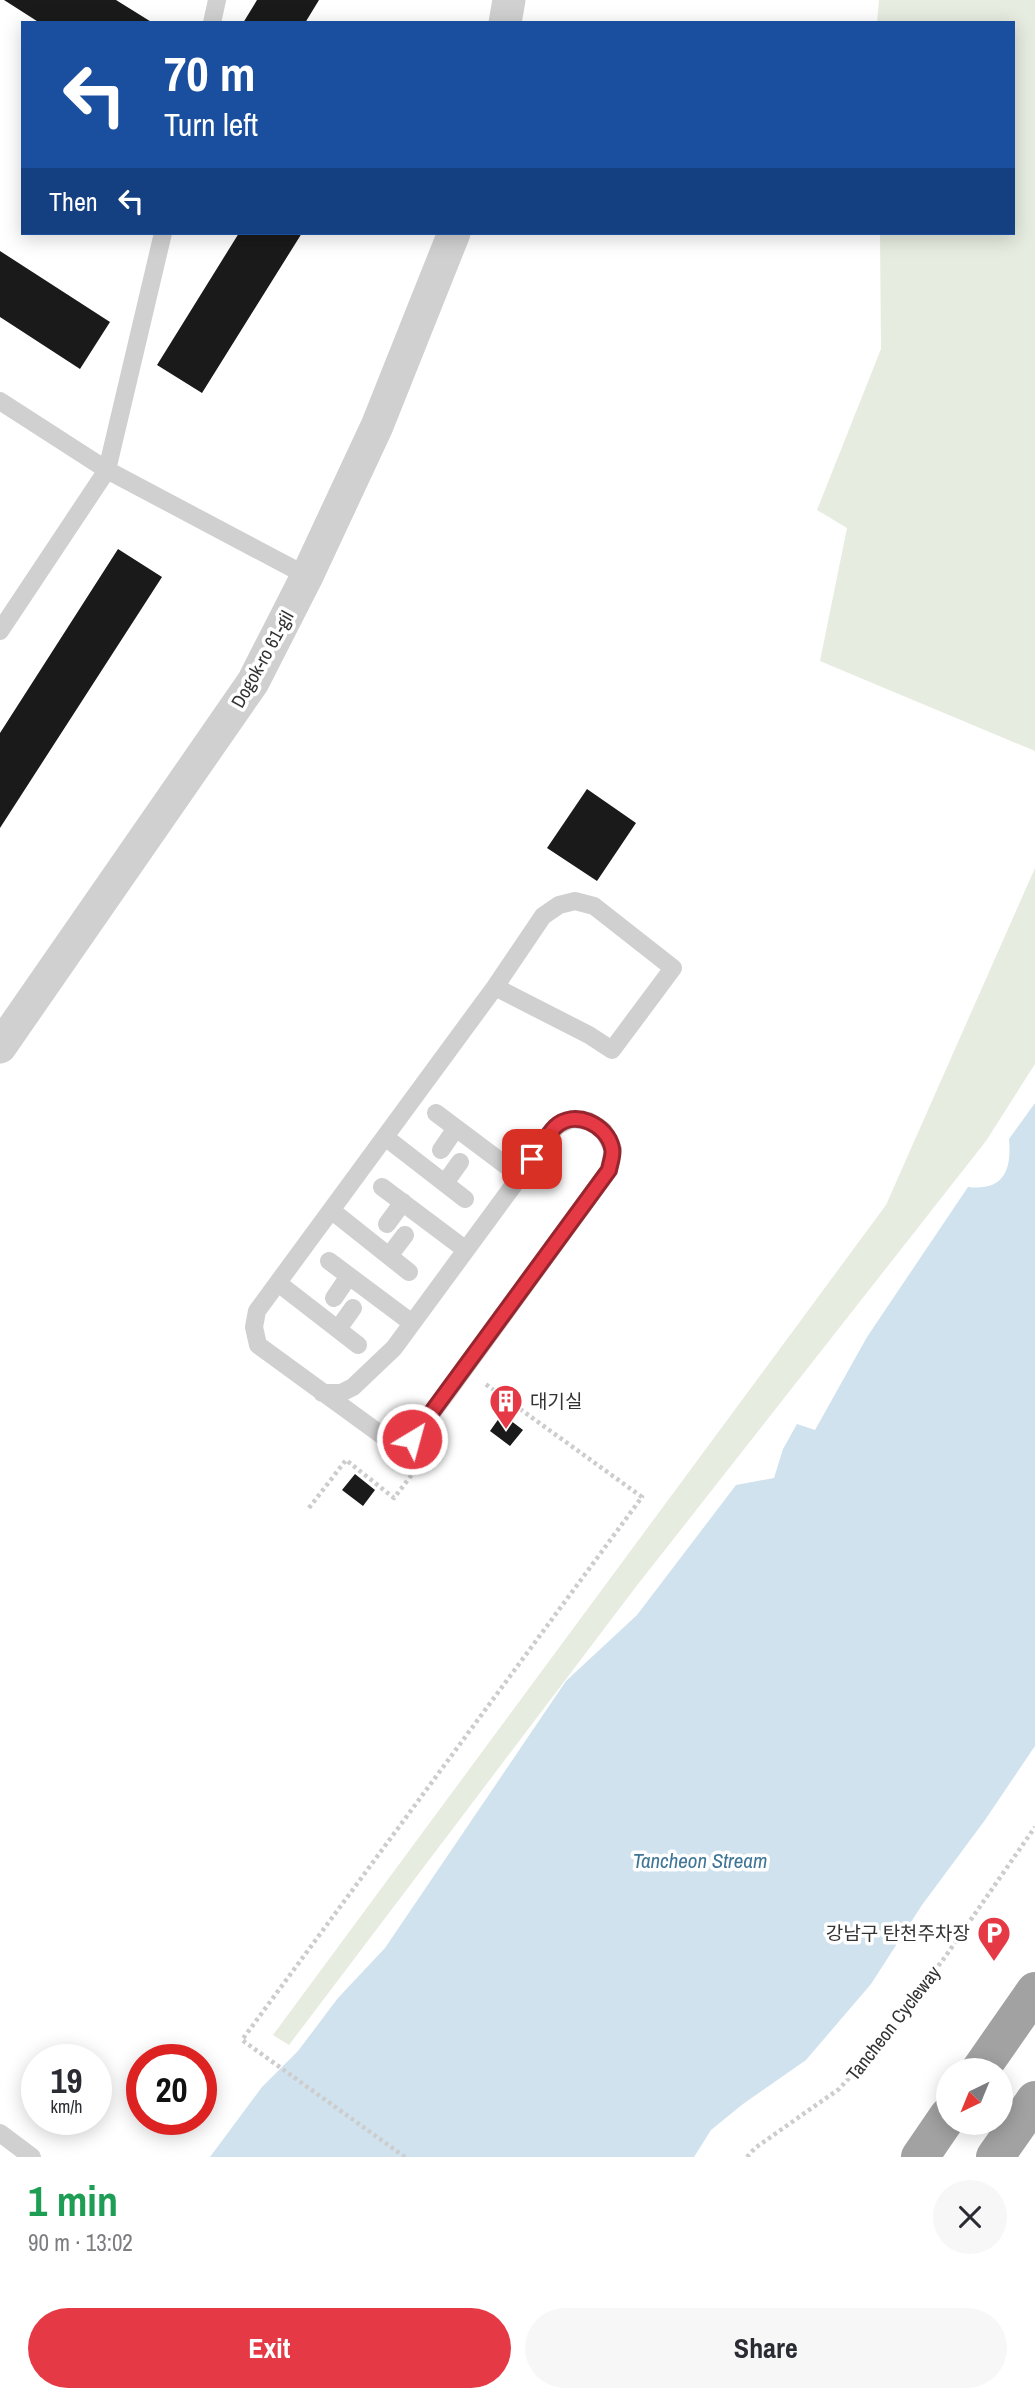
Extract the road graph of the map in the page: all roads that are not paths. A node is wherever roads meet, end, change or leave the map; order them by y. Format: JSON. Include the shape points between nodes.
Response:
{"nodes":[{"id":1,"x":217,"y":0,"type":"edge"},
{"id":2,"x":509,"y":0,"type":"edge"},
{"id":3,"x":212,"y":21,"type":"edge"},
{"id":4,"x":505,"y":21,"type":"edge"},
{"id":5,"x":163,"y":235,"type":"edge"},
{"id":6,"x":453,"y":235,"type":"edge"},
{"id":7,"x":0,"y":401,"type":"edge"},
{"id":8,"x":107,"y":470,"type":"junction"},
{"id":9,"x":307,"y":576,"type":"junction"},
{"id":10,"x":0,"y":631,"type":"edge"},
{"id":11,"x":495,"y":987,"type":"junction"},
{"id":12,"x":0,"y":1047,"type":"edge"},
{"id":13,"x":436,"y":1113,"type":"dead end"},
{"id":14,"x":456,"y":1128,"type":"junction"},
{"id":15,"x":385,"y":1137,"type":"junction"},
{"id":16,"x":441,"y":1150,"type":"dead end"},
{"id":17,"x":460,"y":1162,"type":"dead end"},
{"id":18,"x":520,"y":1176,"type":"junction"},
{"id":19,"x":445,"y":1183,"type":"junction"},
{"id":20,"x":382,"y":1187,"type":"dead end"},
{"id":21,"x":465,"y":1199,"type":"dead end"},
{"id":22,"x":403,"y":1202,"type":"junction"},
{"id":23,"x":331,"y":1210,"type":"junction"},
{"id":24,"x":387,"y":1224,"type":"dead end"},
{"id":25,"x":405,"y":1235,"type":"dead end"},
{"id":26,"x":466,"y":1250,"type":"junction"},
{"id":27,"x":389,"y":1256,"type":"junction"},
{"id":28,"x":329,"y":1261,"type":"dead end"},
{"id":29,"x":409,"y":1272,"type":"dead end"},
{"id":30,"x":349,"y":1276,"type":"junction"},
{"id":31,"x":278,"y":1283,"type":"junction"},
{"id":32,"x":334,"y":1298,"type":"dead end"},
{"id":33,"x":353,"y":1308,"type":"dead end"},
{"id":34,"x":412,"y":1324,"type":"junction"},
{"id":35,"x":338,"y":1329,"type":"junction"},
{"id":36,"x":358,"y":1345,"type":"dead end"},
{"id":37,"x":322,"y":1393,"type":"junction"},
{"id":38,"x":1035,"y":1991,"type":"edge"},
{"id":39,"x":988,"y":2058,"type":"edge"},
{"id":40,"x":1035,"y":2100,"type":"edge"},
{"id":41,"x":0,"y":2133,"type":"edge"},
{"id":42,"x":936,"y":2134,"type":"edge"},
{"id":43,"x":32,"y":2157,"type":"edge"},
{"id":44,"x":920,"y":2157,"type":"edge"},
{"id":45,"x":995,"y":2157,"type":"edge"}],
"edges":[{"from":1,"to":3,"type":"lane"},
{"from":2,"to":4,"type":"street"},
{"from":5,"to":8,"type":"lane"},
{"from":6,"to":9,"type":"street","name":"Dogok-ro 61-gil","via":[[377,426]]},
{"from":7,"to":8,"type":"lane"},
{"from":8,"to":9,"type":"lane"},
{"from":8,"to":10,"type":"lane"},
{"from":9,"to":12,"type":"street","name":"Dogok-ro 61-gil","via":[[253,682]]},
{"from":11,"to":11,"type":"lane","via":[[612,1050],[673,968],[594,906],[575,901],[544,916]]},
{"from":11,"to":15,"type":"lane"},
{"from":13,"to":14,"type":"lane"},
{"from":14,"to":16,"type":"lane"},
{"from":14,"to":18,"type":"lane"},
{"from":15,"to":19,"type":"lane"},
{"from":15,"to":23,"type":"lane"},
{"from":17,"to":19,"type":"lane"},
{"from":18,"to":26,"type":"lane"},
{"from":18,"to":37,"type":"lane","via":[[556,1126],[572,1119],[589,1121],[603,1130],[613,1149],[609,1170],[412,1439],[398,1447]]},
{"from":19,"to":21,"type":"lane"},
{"from":20,"to":22,"type":"lane"},
{"from":22,"to":24,"type":"lane"},
{"from":22,"to":26,"type":"lane"},
{"from":23,"to":27,"type":"lane"},
{"from":23,"to":31,"type":"lane"},
{"from":25,"to":27,"type":"lane"},
{"from":26,"to":34,"type":"lane"},
{"from":27,"to":29,"type":"lane"},
{"from":28,"to":30,"type":"lane"},
{"from":30,"to":32,"type":"lane"},
{"from":30,"to":34,"type":"lane"},
{"from":31,"to":35,"type":"lane"},
{"from":31,"to":37,"type":"lane","via":[[257,1311],[258,1345]]},
{"from":33,"to":35,"type":"lane"},
{"from":34,"to":37,"type":"lane","via":[[353,1387],[341,1393]]},
{"from":35,"to":36,"type":"lane"},
{"from":38,"to":39,"type":"highway"},
{"from":40,"to":45,"type":"highway"},
{"from":41,"to":43,"type":"lane"},
{"from":42,"to":44,"type":"highway"}]}
